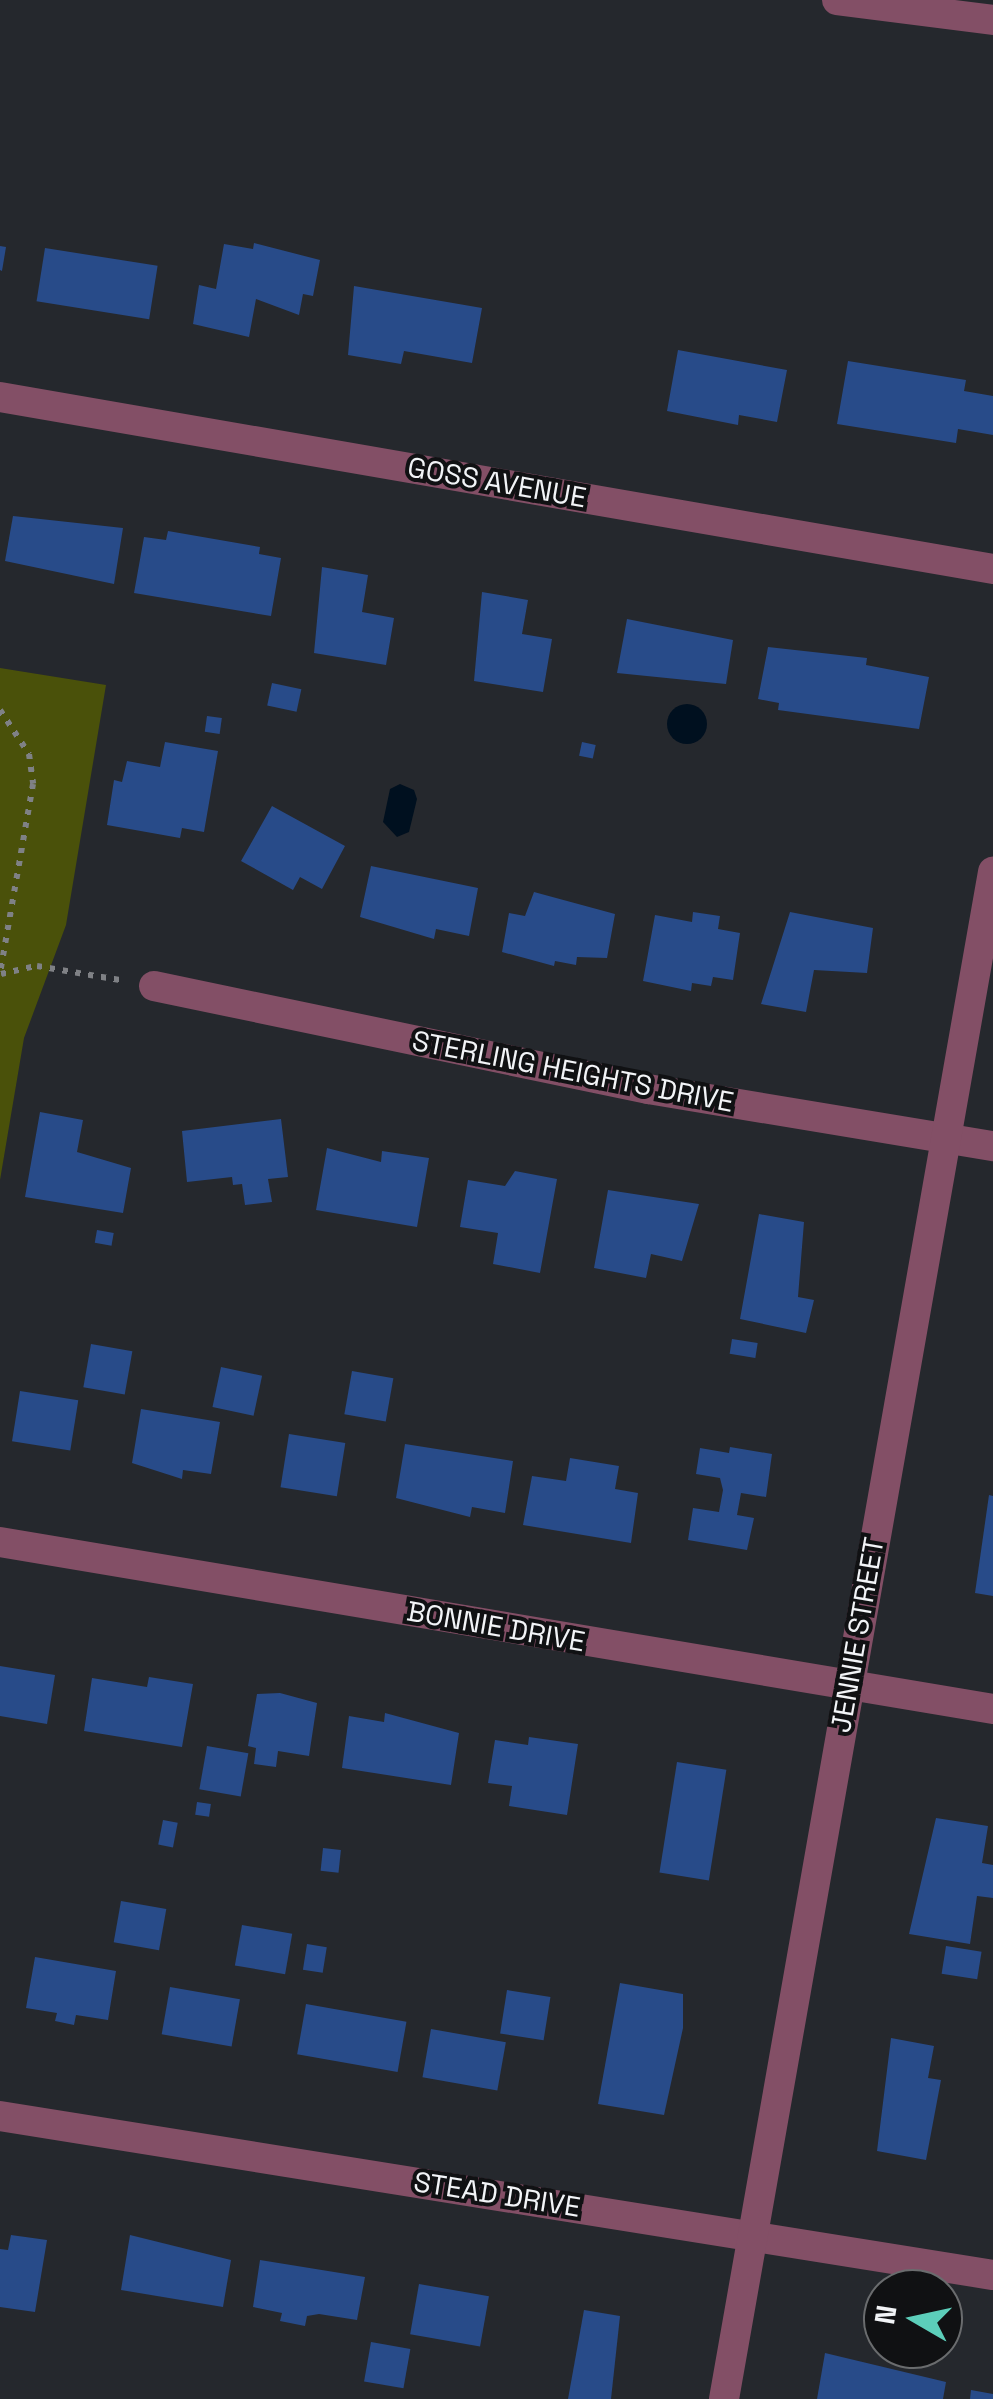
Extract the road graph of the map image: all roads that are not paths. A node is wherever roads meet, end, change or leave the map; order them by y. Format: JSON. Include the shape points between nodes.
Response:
{"nodes":[{"id":1,"x":837,"y":0,"type":"edge"},
{"id":2,"x":993,"y":20,"type":"edge"},
{"id":3,"x":0,"y":397,"type":"edge"},
{"id":4,"x":993,"y":569,"type":"edge"},
{"id":5,"x":993,"y":872,"type":"edge"},
{"id":6,"x":154,"y":986,"type":"road end"},
{"id":7,"x":946,"y":1140,"type":"junction"},
{"id":8,"x":993,"y":1146,"type":"edge"},
{"id":9,"x":0,"y":1542,"type":"edge"},
{"id":10,"x":848,"y":1684,"type":"junction"},
{"id":11,"x":993,"y":1708,"type":"edge"},
{"id":12,"x":0,"y":2116,"type":"edge"},
{"id":13,"x":754,"y":2235,"type":"junction"},
{"id":14,"x":993,"y":2275,"type":"edge"},
{"id":15,"x":724,"y":2399,"type":"edge"}],
"edges":[{"from":1,"to":2,"type":"street"},
{"from":3,"to":4,"type":"street","name":"GOSS AVENUE"},
{"from":5,"to":7,"type":"street","name":"JENNIE STREET"},
{"from":6,"to":7,"type":"street","name":"STERLING HEIGHTS DRIVE","via":[[648,1089]]},
{"from":7,"to":8,"type":"street","name":"STERLING HEIGHTS DRIVE"},
{"from":7,"to":10,"type":"street","name":"JENNIE STREET"},
{"from":9,"to":10,"type":"street","name":"BONNIE DRIVE"},
{"from":10,"to":11,"type":"street","name":"BONNIE DRIVE"},
{"from":10,"to":13,"type":"street","name":"JENNIE STREET"},
{"from":12,"to":13,"type":"street","name":"STEAD DRIVE"},
{"from":13,"to":14,"type":"street","name":"STEAD DRIVE"},
{"from":13,"to":15,"type":"street","name":"JENNIE STREET"}]}
